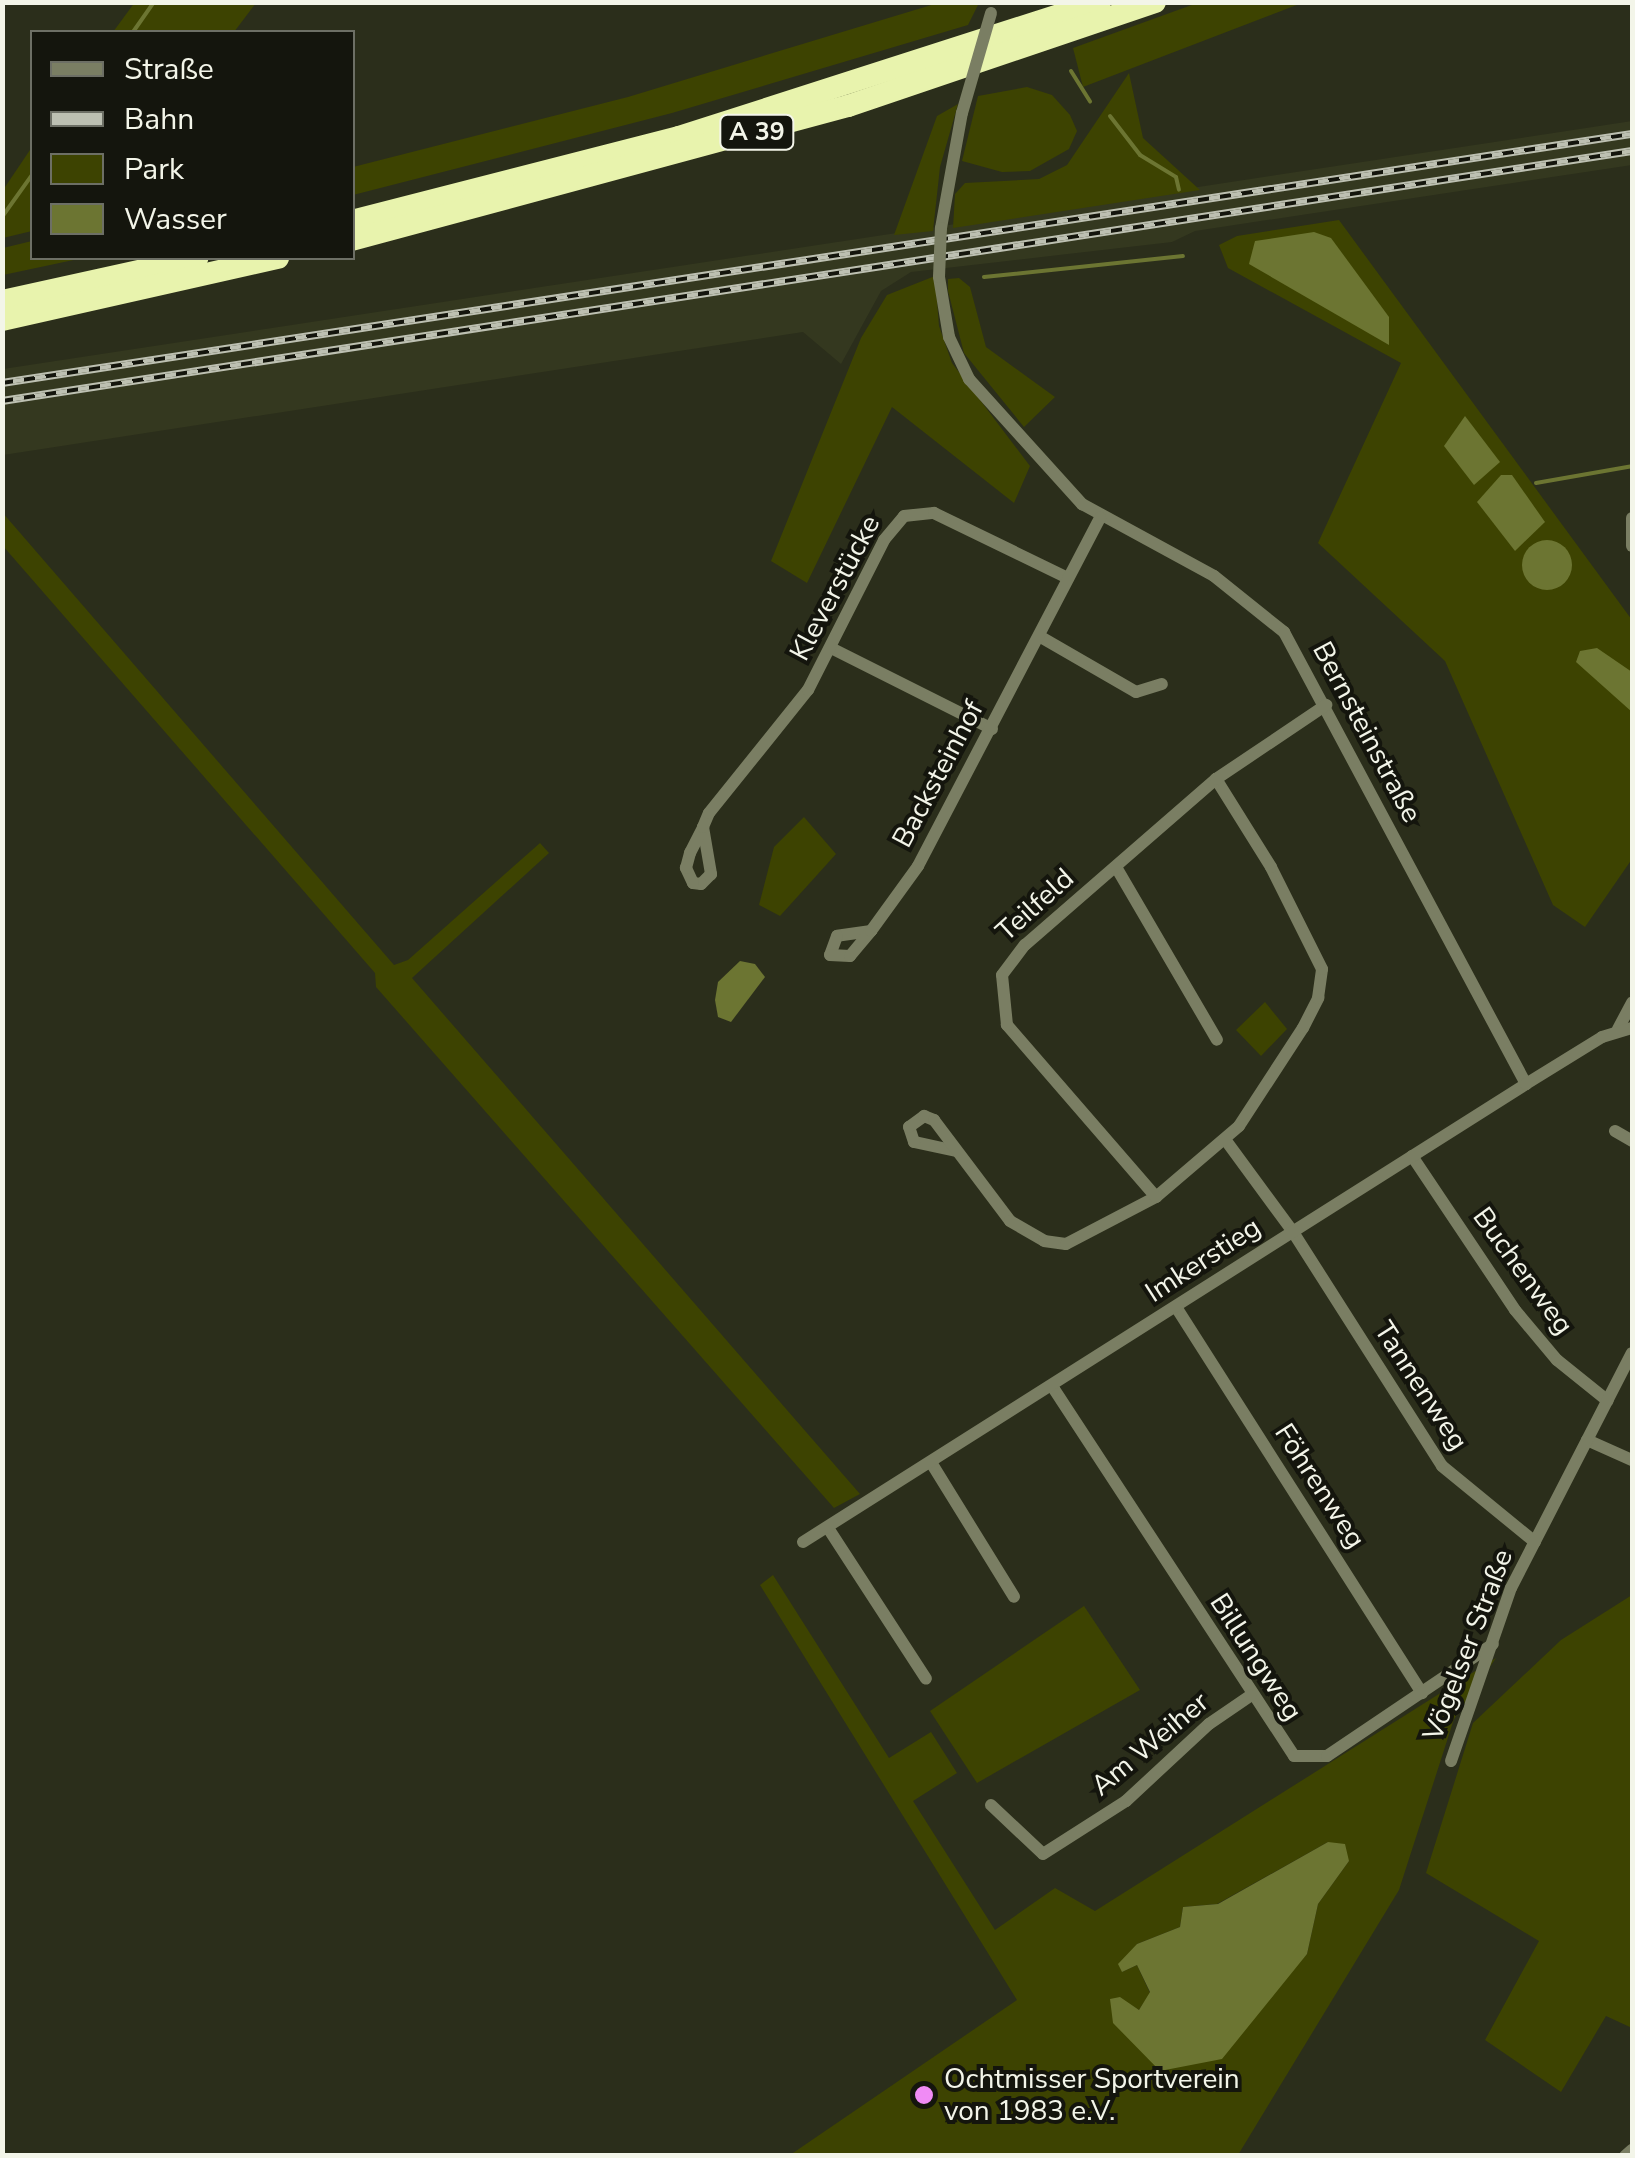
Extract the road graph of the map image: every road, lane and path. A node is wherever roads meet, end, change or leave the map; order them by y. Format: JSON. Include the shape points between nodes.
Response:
{"nodes":[{"id":1,"x":1100,"y":2,"type":"edge"},
{"id":2,"x":1155,"y":2,"type":"edge"},
{"id":3,"x":993,"y":8,"type":"edge"},
{"id":4,"x":355,"y":220,"type":"edge"},
{"id":5,"x":355,"y":239,"type":"edge"},
{"id":6,"x":188,"y":260,"type":"edge"},
{"id":7,"x":269,"y":260,"type":"edge"},
{"id":8,"x":2,"y":301,"type":"edge"},
{"id":9,"x":2,"y":320,"type":"edge"},
{"id":10,"x":1100,"y":518,"type":"junction"},
{"id":11,"x":1632,"y":518,"type":"edge"},
{"id":12,"x":1632,"y":546,"type":"edge"},
{"id":13,"x":1068,"y":578,"type":"junction"},
{"id":14,"x":1039,"y":636,"type":"junction"},
{"id":15,"x":833,"y":649,"type":"junction"},
{"id":16,"x":1162,"y":684,"type":"dead end"},
{"id":17,"x":1326,"y":705,"type":"junction"},
{"id":18,"x":992,"y":729,"type":"junction"},
{"id":19,"x":1216,"y":780,"type":"junction"},
{"id":20,"x":702,"y":827,"type":"dead end"},
{"id":21,"x":1116,"y":867,"type":"junction"},
{"id":22,"x":871,"y":931,"type":"dead end"},
{"id":23,"x":1632,"y":1003,"type":"edge"},
{"id":24,"x":1625,"y":1028,"type":"edge"},
{"id":25,"x":1216,"y":1040,"type":"dead end"},
{"id":26,"x":1526,"y":1084,"type":"junction"},
{"id":27,"x":1615,"y":1132,"type":"dead end"},
{"id":28,"x":1632,"y":1141,"type":"edge"},
{"id":29,"x":1227,"y":1142,"type":"junction"},
{"id":30,"x":956,"y":1151,"type":"dead end"},
{"id":31,"x":1412,"y":1156,"type":"junction"},
{"id":32,"x":1156,"y":1197,"type":"junction"},
{"id":33,"x":1293,"y":1232,"type":"junction"},
{"id":34,"x":1176,"y":1307,"type":"junction"},
{"id":35,"x":1632,"y":1354,"type":"edge"},
{"id":36,"x":1052,"y":1386,"type":"junction"},
{"id":37,"x":1608,"y":1401,"type":"junction"},
{"id":38,"x":1588,"y":1440,"type":"junction"},
{"id":39,"x":1632,"y":1460,"type":"edge"},
{"id":40,"x":932,"y":1464,"type":"junction"},
{"id":41,"x":830,"y":1531,"type":"junction"},
{"id":42,"x":802,"y":1542,"type":"dead end"},
{"id":43,"x":1534,"y":1542,"type":"junction"},
{"id":44,"x":1014,"y":1598,"type":"dead end"},
{"id":45,"x":1493,"y":1644,"type":"junction"},
{"id":46,"x":926,"y":1680,"type":"dead end"},
{"id":47,"x":1422,"y":1693,"type":"junction"},
{"id":48,"x":1250,"y":1696,"type":"junction"},
{"id":49,"x":1451,"y":1761,"type":"dead end"},
{"id":50,"x":991,"y":1805,"type":"dead end"},
{"id":51,"x":1632,"y":2150,"type":"edge"},
{"id":52,"x":1625,"y":2156,"type":"edge"}],
"edges":[{"from":1,"to":4,"type":"highway","number":"A 39","via":[[679,137]]},
{"from":2,"to":5,"type":"highway","number":"A 39","via":[[848,106]]},
{"from":3,"to":10,"type":"street","name":"Bernsteinstraße","bridge":true,"via":[[962,113],[940,228],[945,324],[969,379]]},
{"from":6,"to":8,"type":"highway"},
{"from":7,"to":9,"type":"highway"},
{"from":10,"to":13,"type":"street","name":"Backsteinhof"},
{"from":10,"to":17,"type":"street","name":"Bernsteinstraße","via":[[1244,595],[1284,632]]},
{"from":11,"to":12,"type":"street"},
{"from":13,"to":14,"type":"street","name":"Backsteinhof"},
{"from":13,"to":15,"type":"street","name":"Kleverstücke","via":[[934,512],[918,512],[892,526]]},
{"from":14,"to":16,"type":"street","via":[[1136,692]]},
{"from":14,"to":18,"type":"street","name":"Backsteinhof"},
{"from":15,"to":18,"type":"street"},
{"from":15,"to":20,"type":"street","name":"Kleverstücke","via":[[780,730]]},
{"from":17,"to":19,"type":"street","name":"Teilfeld"},
{"from":17,"to":26,"type":"street","name":"Bernsteinstraße"},
{"from":18,"to":22,"type":"street","name":"Backsteinhof","via":[[918,866]]},
{"from":19,"to":21,"type":"street","name":"Teilfeld"},
{"from":19,"to":29,"type":"street","via":[[1317,954],[1322,983],[1303,1028]]},
{"from":21,"to":25,"type":"street"},
{"from":21,"to":32,"type":"street","name":"Teilfeld","via":[[1011,958],[999,994],[1007,1025]]},
{"from":23,"to":24,"type":"street"},
{"from":24,"to":26,"type":"street","name":"Imkerstieg"},
{"from":26,"to":31,"type":"street","name":"Imkerstieg"},
{"from":27,"to":28,"type":"street"},
{"from":29,"to":32,"type":"street"},
{"from":29,"to":33,"type":"street","name":"Tannenweg"},
{"from":30,"to":32,"type":"street","via":[[1010,1221],[1044,1241],[1084,1238]]},
{"from":31,"to":33,"type":"street","name":"Imkerstieg"},
{"from":31,"to":37,"type":"street","name":"Buchenweg","via":[[1515,1310],[1557,1360]]},
{"from":33,"to":34,"type":"street","name":"Imkerstieg"},
{"from":33,"to":43,"type":"street","name":"Tannenweg","via":[[1450,1477]]},
{"from":34,"to":36,"type":"street","name":"Imkerstieg"},
{"from":34,"to":47,"type":"street","name":"Föhrenweg"},
{"from":35,"to":37,"type":"street","name":"Vögelser Straße"},
{"from":36,"to":40,"type":"street","name":"Imkerstieg"},
{"from":36,"to":48,"type":"street","name":"Billungweg"},
{"from":37,"to":38,"type":"street","name":"Vögelser Straße"},
{"from":38,"to":39,"type":"street"},
{"from":38,"to":43,"type":"street","name":"Vögelser Straße"},
{"from":40,"to":41,"type":"street","name":"Imkerstieg"},
{"from":40,"to":44,"type":"street"},
{"from":41,"to":42,"type":"street","name":"Imkerstieg"},
{"from":41,"to":46,"type":"street"},
{"from":43,"to":45,"type":"street","name":"Vögelser Straße"},
{"from":45,"to":47,"type":"street","name":"Billungweg"},
{"from":45,"to":49,"type":"street","name":"Vögelser Straße"},
{"from":47,"to":48,"type":"street","name":"Billungweg","via":[[1314,1760],[1284,1747]]},
{"from":48,"to":50,"type":"street","name":"Am Weiher","via":[[1126,1800],[1044,1854]]},
{"from":51,"to":52,"type":"street"}]}
